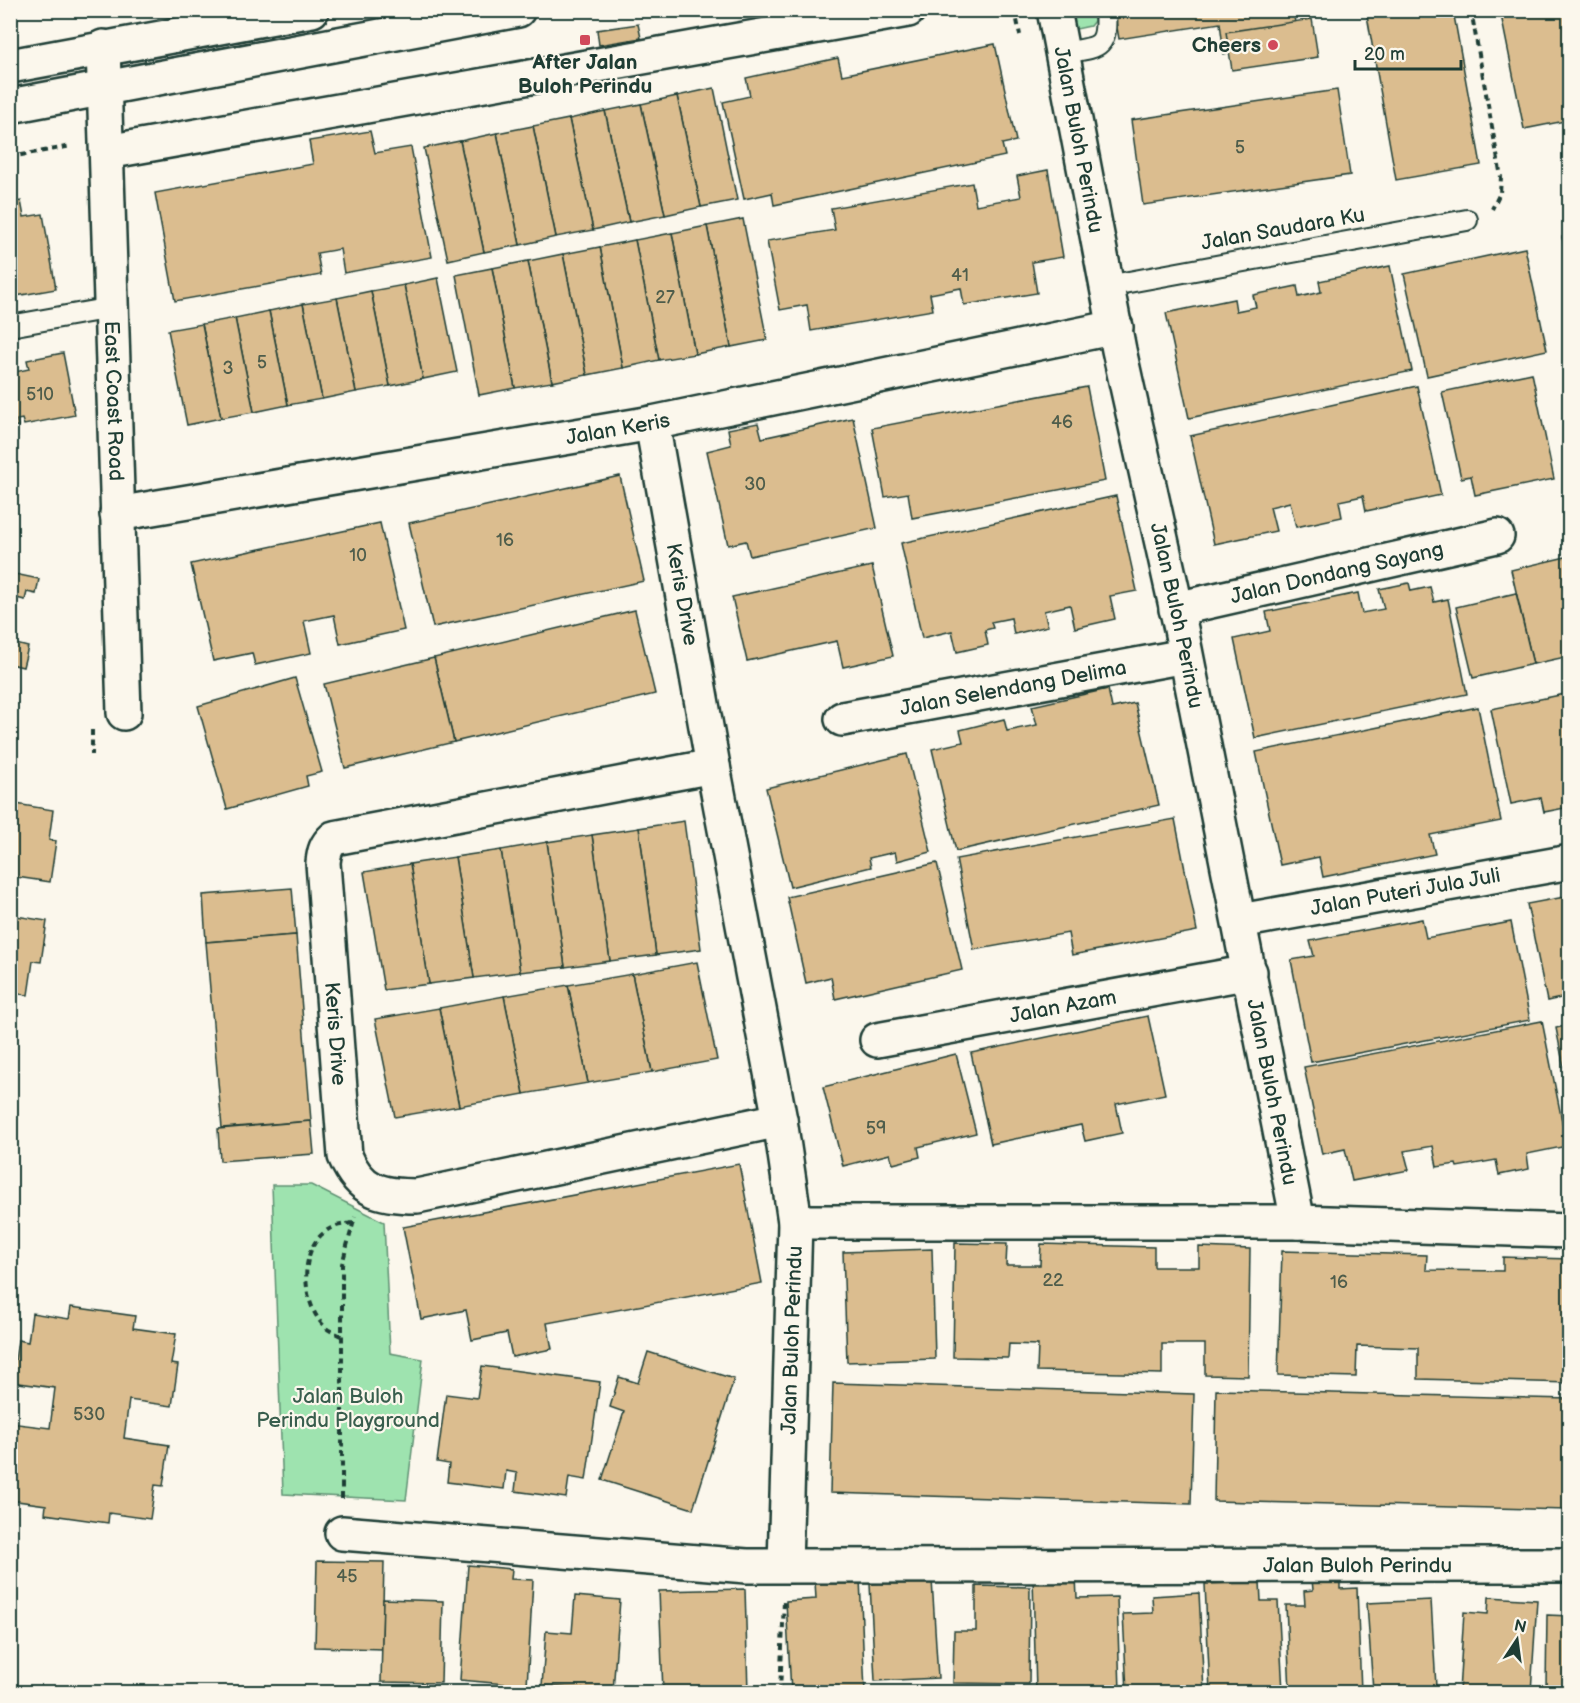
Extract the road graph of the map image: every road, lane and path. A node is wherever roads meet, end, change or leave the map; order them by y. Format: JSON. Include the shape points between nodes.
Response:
{"nodes":[{"id":1,"x":312,"y":10,"type":"edge"},
{"id":2,"x":518,"y":10,"type":"edge"},
{"id":3,"x":908,"y":10,"type":"edge"},
{"id":4,"x":1054,"y":10,"type":"edge"},
{"id":5,"x":1105,"y":10,"type":"edge"},
{"id":6,"x":1471,"y":10,"type":"edge"},
{"id":7,"x":104,"y":47,"type":"junction"},
{"id":8,"x":1063,"y":53,"type":"junction"},
{"id":9,"x":10,"y":66,"type":"edge"},
{"id":10,"x":105,"y":89,"type":"junction"},
{"id":11,"x":10,"y":106,"type":"edge"},
{"id":12,"x":93,"y":148,"type":"junction"},
{"id":13,"x":10,"y":158,"type":"edge"},
{"id":14,"x":1467,"y":220,"type":"joint"},
{"id":15,"x":1107,"y":286,"type":"junction"},
{"id":16,"x":111,"y":308,"type":"junction"},
{"id":17,"x":10,"y":326,"type":"edge"},
{"id":18,"x":1116,"y":327,"type":"junction"},
{"id":19,"x":652,"y":423,"type":"junction"},
{"id":20,"x":117,"y":514,"type":"junction"},
{"id":21,"x":1497,"y":536,"type":"dead end"},
{"id":22,"x":1176,"y":609,"type":"junction"},
{"id":23,"x":1185,"y":656,"type":"junction"},
{"id":24,"x":124,"y":713,"type":"dead end"},
{"id":25,"x":842,"y":719,"type":"dead end"},
{"id":26,"x":713,"y":766,"type":"junction"},
{"id":27,"x":1569,"y":862,"type":"edge"},
{"id":28,"x":1240,"y":921,"type":"junction"},
{"id":29,"x":1250,"y":972,"type":"junction"},
{"id":30,"x":877,"y":1040,"type":"dead end"},
{"id":31,"x":780,"y":1120,"type":"junction"},
{"id":32,"x":356,"y":1214,"type":"dead end"},
{"id":33,"x":795,"y":1222,"type":"junction"},
{"id":34,"x":1298,"y":1222,"type":"junction"},
{"id":35,"x":352,"y":1223,"type":"junction"},
{"id":36,"x":1569,"y":1231,"type":"edge"},
{"id":37,"x":342,"y":1336,"type":"junction"},
{"id":38,"x":342,"y":1533,"type":"joint"},
{"id":39,"x":785,"y":1565,"type":"junction"},
{"id":40,"x":1569,"y":1565,"type":"edge"},
{"id":41,"x":780,"y":1692,"type":"edge"}],
"edges":[{"from":1,"to":7,"type":"street"},
{"from":2,"to":10,"type":"street"},
{"from":3,"to":12,"type":"street"},
{"from":4,"to":8,"type":"street","name":"Jalan Buloh Perindu"},
{"from":5,"to":8,"type":"lane","via":[[1105,39],[1091,48]]},
{"from":6,"to":14,"type":"path","via":[[1501,177],[1500,193],[1493,208]]},
{"from":7,"to":9,"type":"street"},
{"from":7,"to":10,"type":"street","name":"East Coast Road"},
{"from":8,"to":15,"type":"street","name":"Jalan Buloh Perindu"},
{"from":10,"to":11,"type":"street"},
{"from":10,"to":12,"type":"street","name":"East Coast Road"},
{"from":12,"to":13,"type":"path"},
{"from":12,"to":16,"type":"street","name":"East Coast Road"},
{"from":14,"to":15,"type":"lane","name":"Jalan Saudara Ku"},
{"from":15,"to":18,"type":"street","name":"Jalan Buloh Perindu"},
{"from":16,"to":17,"type":"lane"},
{"from":16,"to":20,"type":"street","name":"East Coast Road"},
{"from":18,"to":19,"type":"street","name":"Jalan Keris"},
{"from":18,"to":22,"type":"street","name":"Jalan Buloh Perindu"},
{"from":19,"to":20,"type":"street","name":"Jalan Keris"},
{"from":19,"to":26,"type":"street","name":"Keris Drive"},
{"from":20,"to":24,"type":"street","name":"East Coast Road"},
{"from":21,"to":22,"type":"street","name":"Jalan Dondang Sayang"},
{"from":22,"to":23,"type":"street","name":"Jalan Buloh Perindu"},
{"from":23,"to":25,"type":"street","name":"Jalan Selendang Delima"},
{"from":23,"to":28,"type":"street","name":"Jalan Buloh Perindu"},
{"from":26,"to":31,"type":"street","name":"Keris Drive"},
{"from":26,"to":31,"type":"street","name":"Keris Drive","via":[[330,841],[323,863],[345,1156],[354,1176],[368,1187],[389,1196],[417,1196]]},
{"from":27,"to":28,"type":"street","name":"Jalan Puteri Jula Juli"},
{"from":28,"to":29,"type":"street","name":"Jalan Buloh Perindu"},
{"from":29,"to":30,"type":"street","name":"Jalan Azam"},
{"from":29,"to":34,"type":"street","name":"Jalan Buloh Perindu"},
{"from":31,"to":33,"type":"street","name":"Keris Drive"},
{"from":32,"to":35,"type":"path"},
{"from":33,"to":34,"type":"street","name":"Jalan Buloh Perindu"},
{"from":33,"to":39,"type":"street","name":"Jalan Buloh Perindu"},
{"from":34,"to":36,"type":"street","name":"Jalan Buloh Perindu"},
{"from":35,"to":37,"type":"path","via":[[342,1264]]},
{"from":35,"to":37,"type":"path","via":[[335,1225],[323,1233],[311,1250],[306,1275],[311,1304],[324,1326]]},
{"from":37,"to":38,"type":"path"},
{"from":38,"to":39,"type":"street","name":"Jalan Buloh Perindu","via":[[747,1566]]},
{"from":39,"to":40,"type":"street","name":"Jalan Buloh Perindu"},
{"from":39,"to":41,"type":"path"}]}
